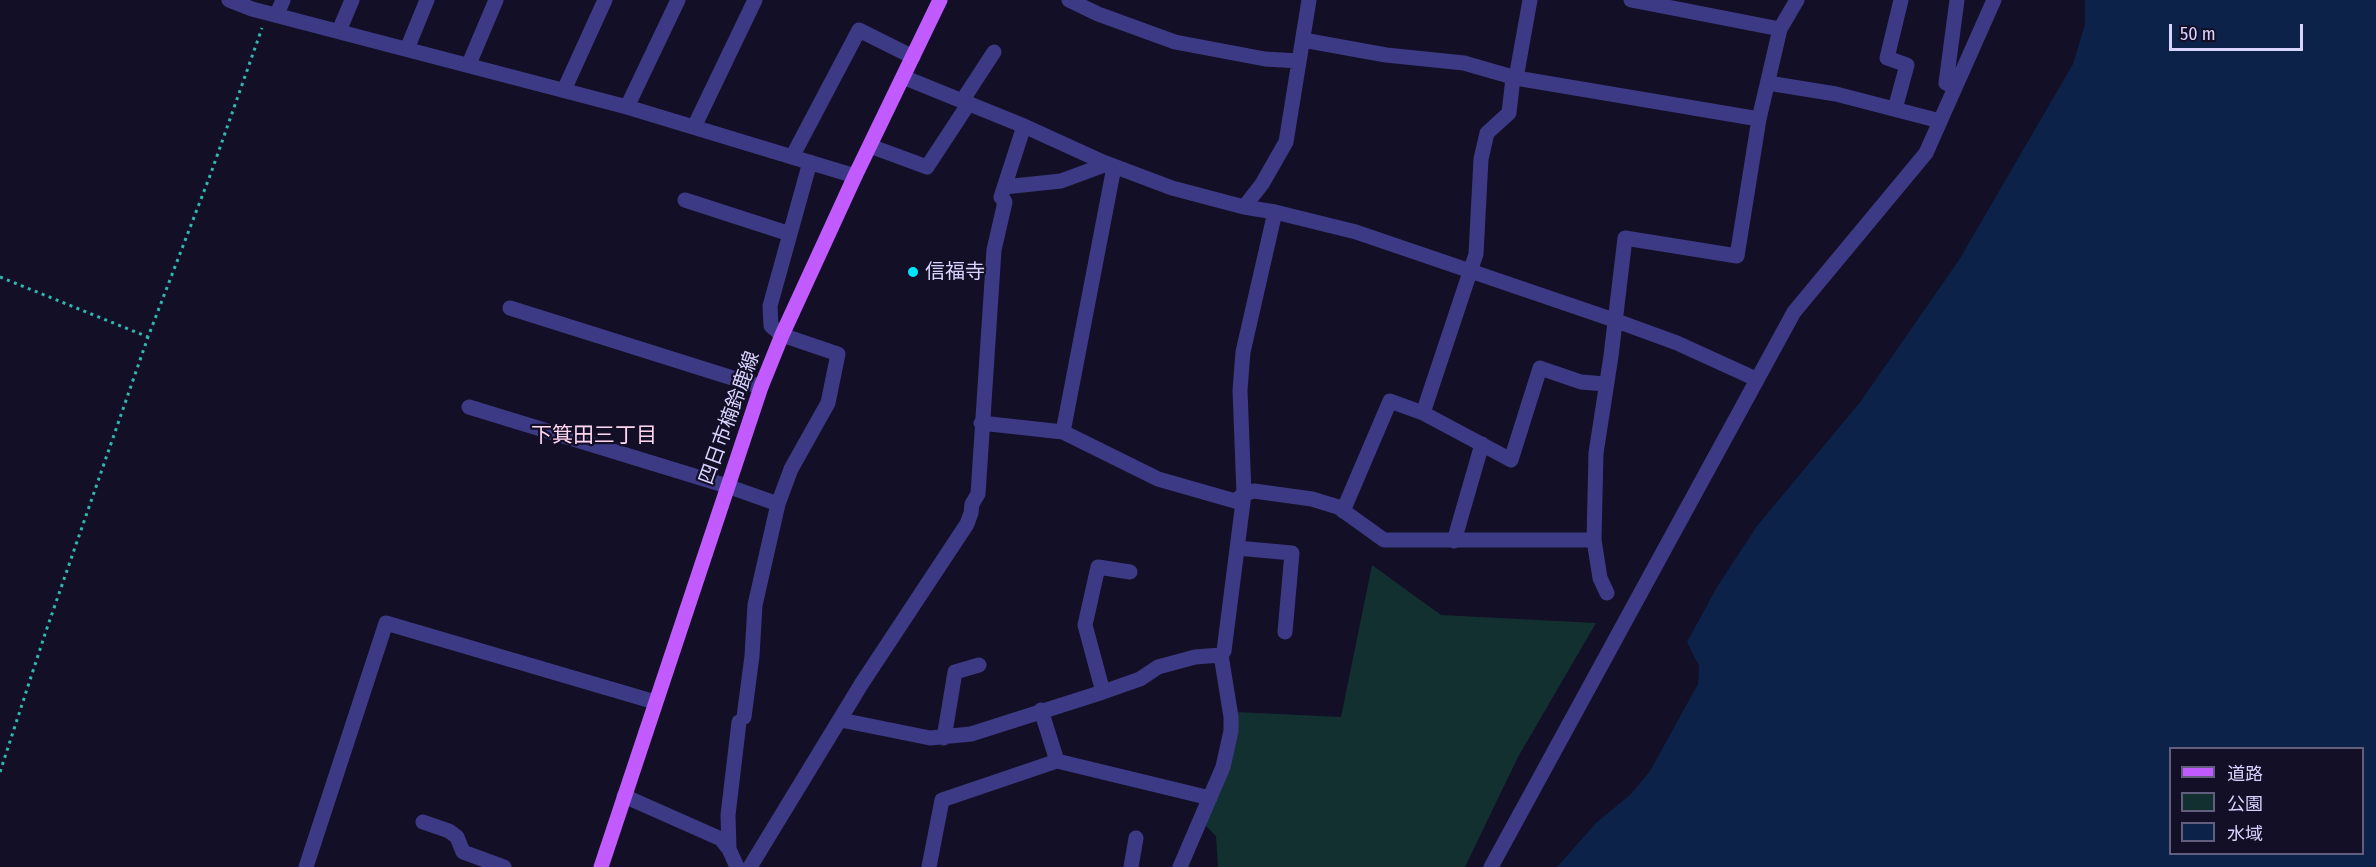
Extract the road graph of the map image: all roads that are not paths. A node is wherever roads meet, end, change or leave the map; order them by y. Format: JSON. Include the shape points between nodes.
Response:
{"nodes":[{"id":1,"x":229,"y":0,"type":"edge"},
{"id":2,"x":352,"y":0,"type":"edge"},
{"id":3,"x":427,"y":0,"type":"edge"},
{"id":4,"x":496,"y":0,"type":"edge"},
{"id":5,"x":605,"y":0,"type":"edge"},
{"id":6,"x":678,"y":0,"type":"edge"},
{"id":7,"x":755,"y":0,"type":"edge"},
{"id":8,"x":940,"y":0,"type":"edge"},
{"id":9,"x":1069,"y":0,"type":"edge"},
{"id":10,"x":1309,"y":0,"type":"edge"},
{"id":11,"x":1530,"y":0,"type":"edge"},
{"id":12,"x":1631,"y":0,"type":"edge"},
{"id":13,"x":1797,"y":0,"type":"edge"},
{"id":14,"x":1901,"y":0,"type":"edge"},
{"id":15,"x":1957,"y":0,"type":"edge"},
{"id":16,"x":1991,"y":1,"type":"edge"},
{"id":17,"x":276,"y":9,"type":"edge"},
{"id":18,"x":1780,"y":29,"type":"junction"},
{"id":19,"x":339,"y":31,"type":"junction"},
{"id":20,"x":1303,"y":40,"type":"junction"},
{"id":21,"x":407,"y":49,"type":"junction"},
{"id":22,"x":994,"y":52,"type":"dead end"},
{"id":23,"x":913,"y":57,"type":"junction"},
{"id":24,"x":1299,"y":62,"type":"junction"},
{"id":25,"x":469,"y":64,"type":"junction"},
{"id":26,"x":903,"y":77,"type":"junction"},
{"id":27,"x":1514,"y":78,"type":"junction"},
{"id":28,"x":1768,"y":83,"type":"junction"},
{"id":29,"x":1954,"y":87,"type":"junction"},
{"id":30,"x":564,"y":90,"type":"junction"},
{"id":31,"x":965,"y":102,"type":"junction"},
{"id":32,"x":627,"y":107,"type":"junction"},
{"id":33,"x":1895,"y":109,"type":"junction"},
{"id":34,"x":1760,"y":118,"type":"junction"},
{"id":35,"x":1940,"y":121,"type":"junction"},
{"id":36,"x":1024,"y":126,"type":"junction"},
{"id":37,"x":694,"y":128,"type":"junction"},
{"id":38,"x":870,"y":146,"type":"junction"},
{"id":39,"x":792,"y":157,"type":"junction"},
{"id":40,"x":810,"y":162,"type":"junction"},
{"id":41,"x":1110,"y":165,"type":"junction"},
{"id":42,"x":855,"y":176,"type":"junction"},
{"id":43,"x":1004,"y":187,"type":"junction"},
{"id":44,"x":685,"y":200,"type":"dead end"},
{"id":45,"x":1244,"y":207,"type":"junction"},
{"id":46,"x":1275,"y":212,"type":"junction"},
{"id":47,"x":790,"y":234,"type":"junction"},
{"id":48,"x":1470,"y":271,"type":"junction"},
{"id":49,"x":510,"y":308,"type":"dead end"},
{"id":50,"x":1614,"y":320,"type":"junction"},
{"id":51,"x":782,"y":334,"type":"junction"},
{"id":52,"x":1756,"y":379,"type":"junction"},
{"id":53,"x":1606,"y":384,"type":"junction"},
{"id":54,"x":761,"y":387,"type":"junction"},
{"id":55,"x":469,"y":407,"type":"dead end"},
{"id":56,"x":1424,"y":413,"type":"junction"},
{"id":57,"x":981,"y":423,"type":"junction"},
{"id":58,"x":1064,"y":432,"type":"junction"},
{"id":59,"x":1482,"y":444,"type":"junction"},
{"id":60,"x":727,"y":486,"type":"junction"},
{"id":61,"x":1244,"y":494,"type":"junction"},
{"id":62,"x":778,"y":504,"type":"junction"},
{"id":63,"x":1343,"y":511,"type":"junction"},
{"id":64,"x":1594,"y":540,"type":"junction"},
{"id":65,"x":1454,"y":541,"type":"junction"},
{"id":66,"x":1237,"y":548,"type":"junction"},
{"id":67,"x":1130,"y":572,"type":"dead end"},
{"id":68,"x":1607,"y":593,"type":"dead end"},
{"id":69,"x":1285,"y":632,"type":"dead end"},
{"id":70,"x":1221,"y":655,"type":"junction"},
{"id":71,"x":979,"y":665,"type":"dead end"},
{"id":72,"x":1103,"y":692,"type":"junction"},
{"id":73,"x":655,"y":702,"type":"junction"},
{"id":74,"x":1041,"y":711,"type":"junction"},
{"id":75,"x":841,"y":720,"type":"junction"},
{"id":76,"x":944,"y":738,"type":"junction"},
{"id":77,"x":1057,"y":761,"type":"junction"},
{"id":78,"x":624,"y":796,"type":"junction"},
{"id":79,"x":1210,"y":798,"type":"junction"},
{"id":80,"x":423,"y":822,"type":"dead end"},
{"id":81,"x":1136,"y":838,"type":"dead end"},
{"id":82,"x":729,"y":849,"type":"junction"},
{"id":83,"x":306,"y":867,"type":"edge"},
{"id":84,"x":504,"y":867,"type":"edge"},
{"id":85,"x":601,"y":867,"type":"edge"},
{"id":86,"x":737,"y":867,"type":"edge"},
{"id":87,"x":750,"y":867,"type":"edge"},
{"id":88,"x":929,"y":867,"type":"edge"},
{"id":89,"x":1131,"y":867,"type":"edge"},
{"id":90,"x":1180,"y":867,"type":"edge"},
{"id":91,"x":1491,"y":867,"type":"edge"}],
"edges":[{"from":1,"to":17,"type":"street"},
{"from":2,"to":19,"type":"street"},
{"from":3,"to":21,"type":"street"},
{"from":4,"to":25,"type":"street"},
{"from":5,"to":30,"type":"street"},
{"from":6,"to":32,"type":"street"},
{"from":7,"to":37,"type":"street"},
{"from":8,"to":23,"type":"main road","name":"四日市楠鈴鹿線"},
{"from":9,"to":24,"type":"street","via":[[1098,15],[1175,42]]},
{"from":10,"to":20,"type":"street"},
{"from":11,"to":27,"type":"street"},
{"from":12,"to":18,"type":"street"},
{"from":13,"to":18,"type":"street"},
{"from":14,"to":33,"type":"street","via":[[1887,58],[1907,65]]},
{"from":15,"to":29,"type":"street","via":[[1946,83]]},
{"from":16,"to":29,"type":"street"},
{"from":17,"to":19,"type":"street"},
{"from":18,"to":28,"type":"street"},
{"from":19,"to":21,"type":"street"},
{"from":20,"to":24,"type":"street"},
{"from":20,"to":27,"type":"street","via":[[1386,55],[1464,63]]},
{"from":21,"to":25,"type":"street"},
{"from":22,"to":31,"type":"street"},
{"from":23,"to":26,"type":"main road","name":"四日市楠鈴鹿線"},
{"from":23,"to":39,"type":"street","via":[[859,30]]},
{"from":24,"to":45,"type":"street","via":[[1286,142]]},
{"from":25,"to":30,"type":"street"},
{"from":26,"to":31,"type":"street"},
{"from":26,"to":38,"type":"main road","name":"四日市楠鈴鹿線"},
{"from":27,"to":34,"type":"street"},
{"from":27,"to":48,"type":"street","via":[[1509,113],[1487,133],[1481,159],[1476,254]]},
{"from":28,"to":33,"type":"street"},
{"from":28,"to":34,"type":"street"},
{"from":29,"to":35,"type":"street"},
{"from":30,"to":32,"type":"street"},
{"from":31,"to":36,"type":"street"},
{"from":31,"to":38,"type":"street","via":[[927,167]]},
{"from":32,"to":37,"type":"street"},
{"from":33,"to":35,"type":"street"},
{"from":34,"to":50,"type":"street","via":[[1737,256],[1625,238]]},
{"from":35,"to":52,"type":"street","via":[[1926,153],[1794,312]]},
{"from":36,"to":41,"type":"street"},
{"from":36,"to":43,"type":"street"},
{"from":37,"to":39,"type":"street"},
{"from":38,"to":42,"type":"main road","name":"四日市楠鈴鹿線"},
{"from":39,"to":40,"type":"street"},
{"from":40,"to":42,"type":"street"},
{"from":40,"to":47,"type":"street"},
{"from":41,"to":43,"type":"street","via":[[1061,181]]},
{"from":41,"to":45,"type":"street","via":[[1172,188]]},
{"from":41,"to":58,"type":"street"},
{"from":42,"to":51,"type":"main road","name":"四日市楠鈴鹿線"},
{"from":43,"to":57,"type":"street","via":[[1001,197],[1005,202],[994,250]]},
{"from":44,"to":47,"type":"street"},
{"from":45,"to":46,"type":"street"},
{"from":46,"to":48,"type":"street","via":[[1356,232]]},
{"from":46,"to":61,"type":"street","via":[[1243,352],[1240,390]]},
{"from":47,"to":51,"type":"street","via":[[770,306],[771,326]]},
{"from":48,"to":50,"type":"street"},
{"from":48,"to":56,"type":"street"},
{"from":49,"to":54,"type":"street"},
{"from":50,"to":52,"type":"street"},
{"from":50,"to":53,"type":"street"},
{"from":51,"to":54,"type":"main road","name":"四日市楠鈴鹿線"},
{"from":51,"to":62,"type":"street","via":[[838,354],[828,403],[791,469]]},
{"from":52,"to":91,"type":"street"},
{"from":53,"to":59,"type":"street","via":[[1572,379],[1540,368],[1511,460]]},
{"from":53,"to":64,"type":"street","via":[[1596,453]]},
{"from":54,"to":60,"type":"main road","name":"四日市楠鈴鹿線"},
{"from":55,"to":60,"type":"street"},
{"from":56,"to":59,"type":"street"},
{"from":56,"to":63,"type":"street","via":[[1390,401]]},
{"from":57,"to":58,"type":"street"},
{"from":57,"to":75,"type":"street","via":[[978,494],[967,524]]},
{"from":58,"to":61,"type":"street","via":[[1158,479],[1235,501]]},
{"from":59,"to":65,"type":"street"},
{"from":60,"to":62,"type":"street"},
{"from":60,"to":73,"type":"main road","name":"四日市楠鈴鹿線"},
{"from":61,"to":63,"type":"street","via":[[1254,491],[1312,500]]},
{"from":61,"to":66,"type":"street"},
{"from":62,"to":82,"type":"street","via":[[755,605],[752,656],[728,815]]},
{"from":63,"to":65,"type":"street","via":[[1384,540]]},
{"from":64,"to":65,"type":"street"},
{"from":64,"to":68,"type":"street","via":[[1600,578]]},
{"from":66,"to":69,"type":"street","via":[[1292,553]]},
{"from":66,"to":70,"type":"street"},
{"from":67,"to":72,"type":"street","via":[[1098,567],[1085,625]]},
{"from":70,"to":72,"type":"street","via":[[1158,667],[1140,679]]},
{"from":70,"to":79,"type":"street","via":[[1231,731],[1223,767]]},
{"from":71,"to":76,"type":"street","via":[[955,672]]},
{"from":72,"to":74,"type":"street"},
{"from":73,"to":78,"type":"main road","name":"四日市楠鈴鹿線"},
{"from":73,"to":83,"type":"street","via":[[386,623]]},
{"from":74,"to":76,"type":"street","via":[[971,734]]},
{"from":74,"to":77,"type":"street"},
{"from":75,"to":76,"type":"street"},
{"from":75,"to":87,"type":"street"},
{"from":77,"to":79,"type":"street"},
{"from":77,"to":88,"type":"street","via":[[942,800]]},
{"from":78,"to":82,"type":"street","via":[[721,839]]},
{"from":78,"to":85,"type":"main road","name":"四日市楠鈴鹿線"},
{"from":79,"to":90,"type":"street"},
{"from":80,"to":84,"type":"street","via":[[449,831],[457,837],[463,852]]},
{"from":81,"to":89,"type":"street"},
{"from":82,"to":86,"type":"street"}]}
